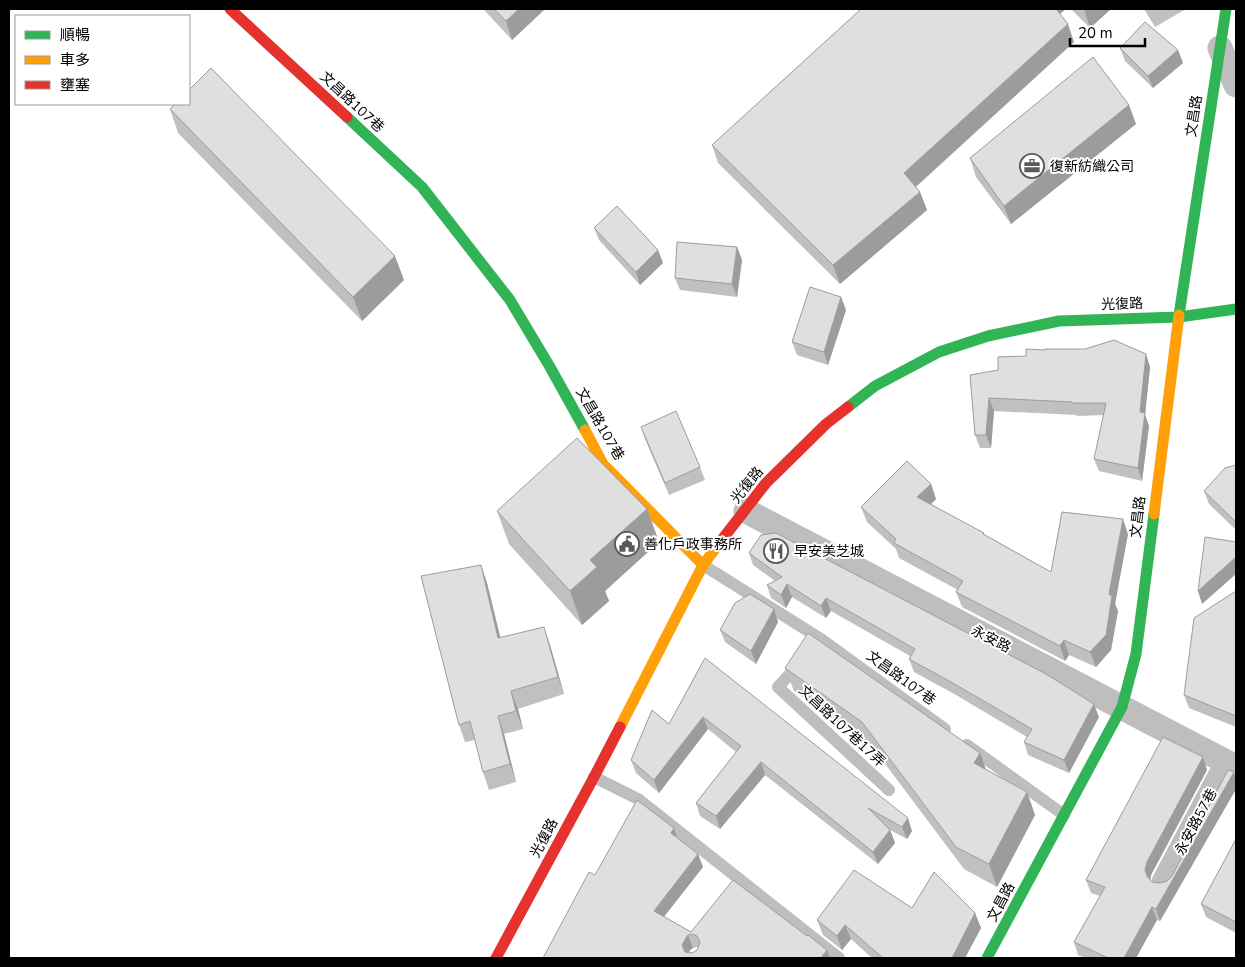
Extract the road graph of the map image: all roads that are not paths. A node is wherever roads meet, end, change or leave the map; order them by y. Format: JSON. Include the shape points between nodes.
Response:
{"nodes":[{"id":1,"x":230,"y":9,"type":"edge"},
{"id":2,"x":1226,"y":9,"type":"edge"},
{"id":3,"x":1220,"y":48,"type":"junction"},
{"id":4,"x":1236,"y":85,"type":"edge"},
{"id":5,"x":1236,"y":309,"type":"edge"},
{"id":6,"x":1179,"y":317,"type":"junction"},
{"id":7,"x":746,"y":511,"type":"junction"},
{"id":8,"x":703,"y":564,"type":"junction"},
{"id":9,"x":815,"y":646,"type":"junction"},
{"id":10,"x":1122,"y":707,"type":"junction"},
{"id":11,"x":1232,"y":765,"type":"edge"},
{"id":12,"x":594,"y":777,"type":"junction"},
{"id":13,"x":889,"y":790,"type":"dead end"},
{"id":14,"x":1064,"y":815,"type":"junction"},
{"id":15,"x":1164,"y":882,"type":"edge"},
{"id":16,"x":496,"y":958,"type":"edge"},
{"id":17,"x":839,"y":958,"type":"edge"},
{"id":18,"x":988,"y":958,"type":"edge"}],
"edges":[{"from":1,"to":8,"type":"street","name":"文昌路107巷","via":[[422,187],[510,300],[603,464]]},
{"from":2,"to":3,"type":"street","name":"文昌路"},
{"from":3,"to":4,"type":"street"},
{"from":3,"to":6,"type":"street","name":"文昌路"},
{"from":5,"to":6,"type":"street","name":"光復路"},
{"from":6,"to":7,"type":"street","name":"光復路","via":[[1059,321],[988,336],[939,352],[875,386],[826,424],[766,483]]},
{"from":6,"to":10,"type":"street","name":"文昌路","via":[[1136,654]]},
{"from":7,"to":8,"type":"street","name":"光復路"},
{"from":7,"to":10,"type":"street","name":"永安路"},
{"from":8,"to":9,"type":"lane","name":"文昌路107巷"},
{"from":8,"to":12,"type":"street","name":"光復路"},
{"from":9,"to":13,"type":"lane","name":"文昌路107巷17弄","via":[[778,687]]},
{"from":9,"to":14,"type":"lane","name":"文昌路107巷"},
{"from":10,"to":11,"type":"street","name":"永安路"},
{"from":10,"to":14,"type":"street","name":"文昌路"},
{"from":11,"to":15,"type":"street","name":"永安路57巷"},
{"from":12,"to":16,"type":"street","name":"光復路"},
{"from":12,"to":17,"type":"lane","via":[[638,799]]},
{"from":14,"to":18,"type":"street","name":"文昌路"}]}
